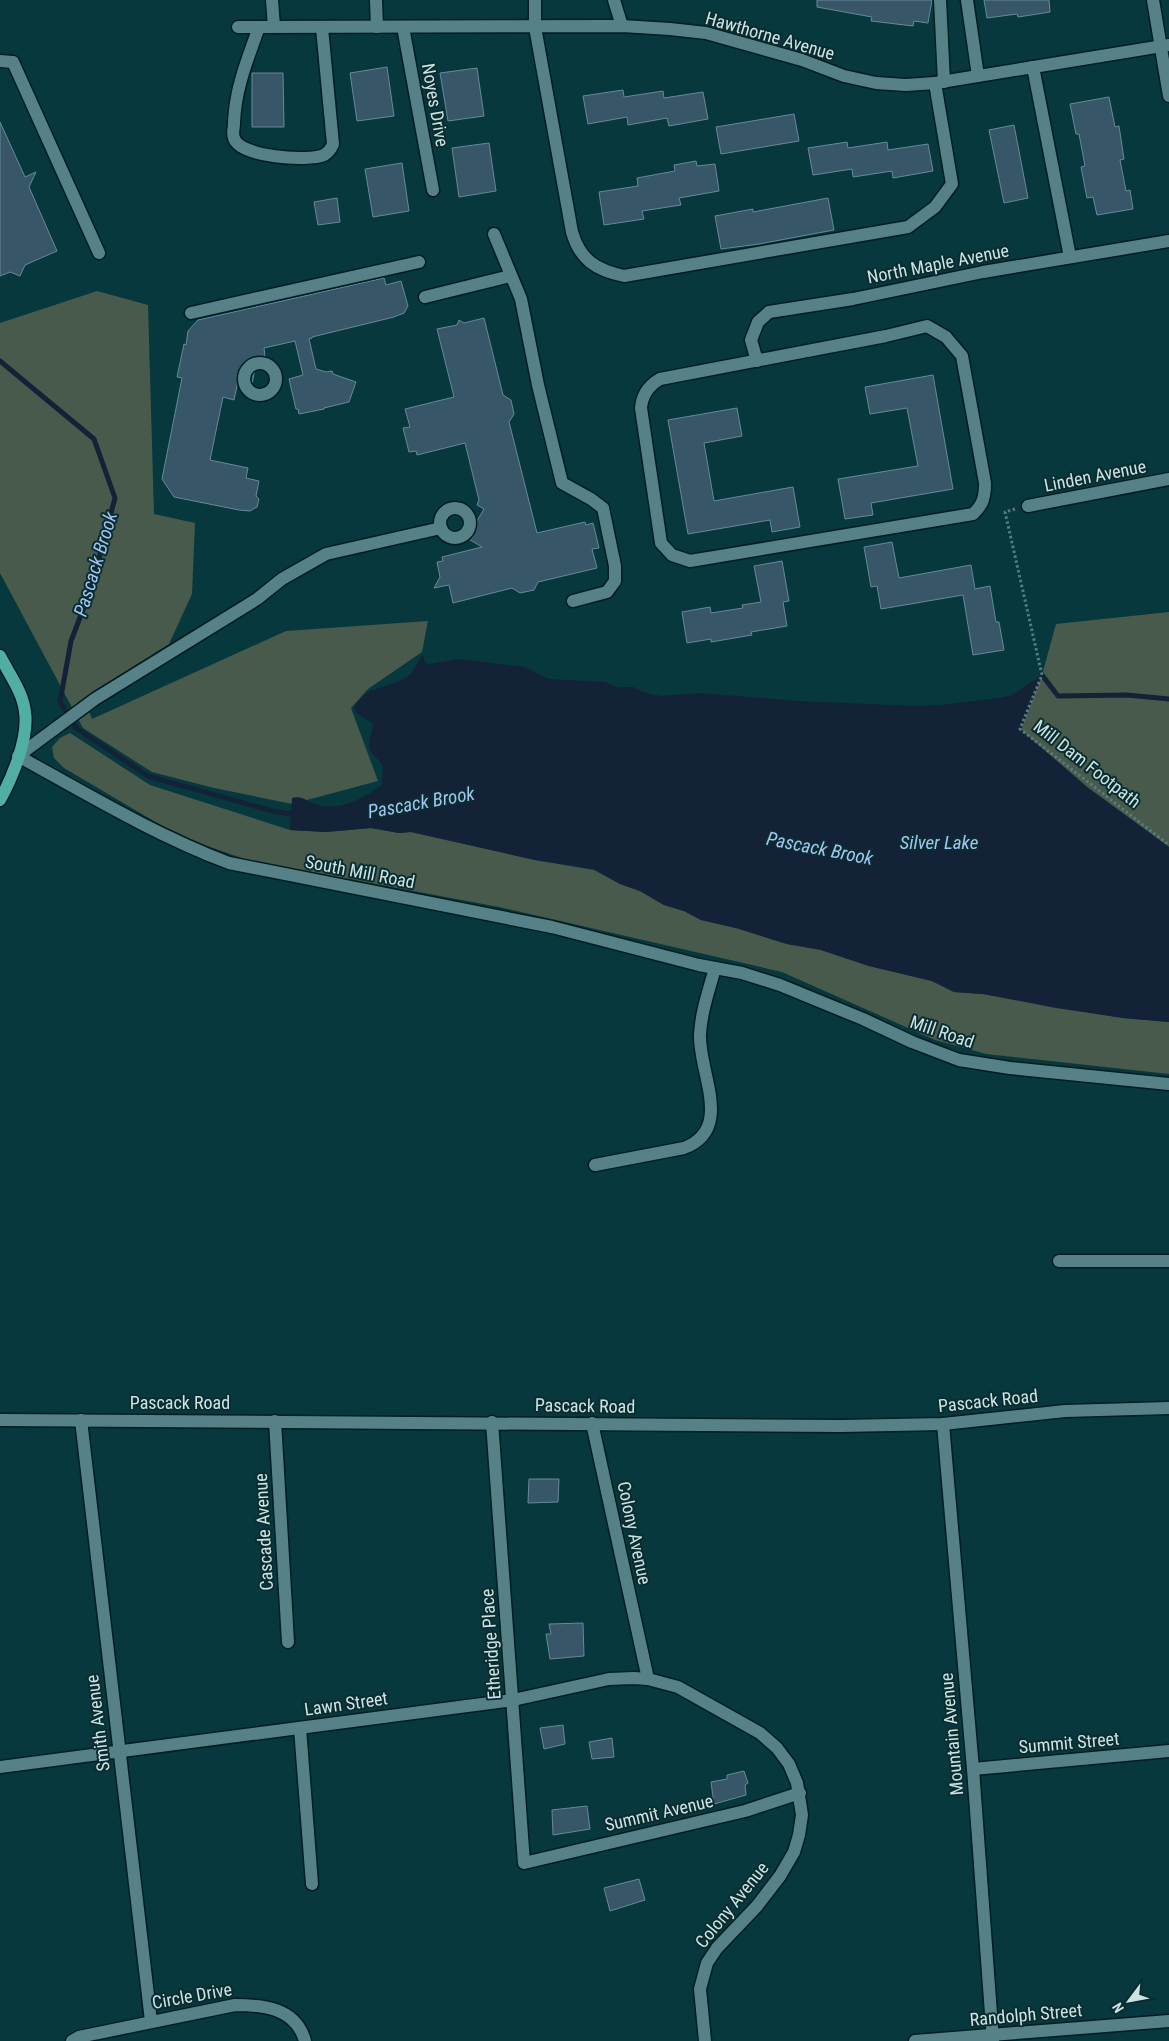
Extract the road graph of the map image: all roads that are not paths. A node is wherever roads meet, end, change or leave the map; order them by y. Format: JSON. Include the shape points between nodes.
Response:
{"nodes":[{"id":1,"x":272,"y":0,"type":"edge"},
{"id":2,"x":376,"y":0,"type":"edge"},
{"id":3,"x":535,"y":0,"type":"edge"},
{"id":4,"x":614,"y":0,"type":"edge"},
{"id":5,"x":940,"y":0,"type":"edge"},
{"id":6,"x":967,"y":0,"type":"edge"},
{"id":7,"x":1153,"y":0,"type":"edge"},
{"id":8,"x":260,"y":26,"type":"junction"},
{"id":9,"x":622,"y":26,"type":"junction"},
{"id":10,"x":238,"y":27,"type":"dead end"},
{"id":11,"x":274,"y":27,"type":"junction"},
{"id":12,"x":377,"y":27,"type":"junction"},
{"id":13,"x":403,"y":27,"type":"junction"},
{"id":14,"x":534,"y":27,"type":"junction"},
{"id":15,"x":322,"y":28,"type":"junction"},
{"id":16,"x":1164,"y":46,"type":"edge"},
{"id":17,"x":0,"y":61,"type":"edge"},
{"id":18,"x":1033,"y":67,"type":"junction"},
{"id":19,"x":978,"y":76,"type":"junction"},
{"id":20,"x":940,"y":82,"type":"junction"},
{"id":21,"x":1169,"y":96,"type":"edge"},
{"id":22,"x":433,"y":190,"type":"dead end"},
{"id":23,"x":494,"y":234,"type":"dead end"},
{"id":24,"x":1169,"y":241,"type":"edge"},
{"id":25,"x":99,"y":253,"type":"dead end"},
{"id":26,"x":1070,"y":258,"type":"junction"},
{"id":27,"x":419,"y":262,"type":"dead end"},
{"id":28,"x":510,"y":276,"type":"junction"},
{"id":29,"x":424,"y":297,"type":"dead end"},
{"id":30,"x":191,"y":313,"type":"dead end"},
{"id":31,"x":757,"y":361,"type":"junction"},
{"id":32,"x":1169,"y":480,"type":"edge"},
{"id":33,"x":1028,"y":506,"type":"road end"},
{"id":34,"x":441,"y":528,"type":"dead end"},
{"id":35,"x":573,"y":601,"type":"dead end"},
{"id":36,"x":0,"y":656,"type":"edge"},
{"id":37,"x":18,"y":756,"type":"junction"},
{"id":38,"x":0,"y":800,"type":"edge"},
{"id":39,"x":715,"y":968,"type":"junction"},
{"id":40,"x":1169,"y":1084,"type":"edge"},
{"id":41,"x":595,"y":1166,"type":"dead end"},
{"id":42,"x":1059,"y":1261,"type":"dead end"},
{"id":43,"x":1169,"y":1261,"type":"edge"},
{"id":44,"x":1169,"y":1408,"type":"edge"},
{"id":45,"x":0,"y":1420,"type":"edge"},
{"id":46,"x":81,"y":1420,"type":"junction"},
{"id":47,"x":275,"y":1421,"type":"junction"},
{"id":48,"x":492,"y":1422,"type":"junction"},
{"id":49,"x":592,"y":1423,"type":"junction"},
{"id":50,"x":944,"y":1424,"type":"junction"},
{"id":51,"x":288,"y":1642,"type":"dead end"},
{"id":52,"x":648,"y":1679,"type":"junction"},
{"id":53,"x":693,"y":1696,"type":"joint"},
{"id":54,"x":513,"y":1700,"type":"junction"},
{"id":55,"x":300,"y":1728,"type":"junction"},
{"id":56,"x":1169,"y":1751,"type":"edge"},
{"id":57,"x":119,"y":1752,"type":"junction"},
{"id":58,"x":0,"y":1767,"type":"edge"},
{"id":59,"x":973,"y":1769,"type":"junction"},
{"id":60,"x":800,"y":1793,"type":"junction"},
{"id":61,"x":524,"y":1864,"type":"joint"},
{"id":62,"x":312,"y":1884,"type":"dead end"},
{"id":63,"x":151,"y":2021,"type":"junction"},
{"id":64,"x":1169,"y":2021,"type":"edge"},
{"id":65,"x":992,"y":2038,"type":"edge"},
{"id":66,"x":72,"y":2041,"type":"edge"},
{"id":67,"x":305,"y":2041,"type":"edge"},
{"id":68,"x":705,"y":2041,"type":"edge"},
{"id":69,"x":915,"y":2041,"type":"edge"}],
"edges":[{"from":1,"to":11,"type":"street"},
{"from":2,"to":12,"type":"street"},
{"from":3,"to":14,"type":"street"},
{"from":4,"to":9,"type":"street"},
{"from":5,"to":20,"type":"street"},
{"from":6,"to":19,"type":"street"},
{"from":7,"to":16,"type":"street"},
{"from":8,"to":10,"type":"street","name":"Hawthorne Avenue"},
{"from":8,"to":11,"type":"street","name":"Hawthorne Avenue"},
{"from":8,"to":15,"type":"street","via":[[235,101],[233,137],[236,144],[244,149],[294,160],[322,156],[330,151],[333,144]]},
{"from":9,"to":14,"type":"street","name":"Hawthorne Avenue"},
{"from":9,"to":20,"type":"street","name":"Hawthorne Avenue","via":[[706,33],[876,83]]},
{"from":11,"to":15,"type":"street","name":"Hawthorne Avenue"},
{"from":12,"to":13,"type":"street","name":"Hawthorne Avenue"},
{"from":12,"to":15,"type":"street","name":"Hawthorne Avenue"},
{"from":13,"to":14,"type":"street","name":"Hawthorne Avenue"},
{"from":13,"to":22,"type":"street","name":"Noyes Drive"},
{"from":14,"to":20,"type":"street","via":[[575,243],[591,264],[624,276],[908,227],[920,220],[935,207],[952,184]]},
{"from":16,"to":18,"type":"street","name":"Hawthorne Avenue"},
{"from":16,"to":21,"type":"street"},
{"from":17,"to":25,"type":"street","via":[[13,62]]},
{"from":18,"to":19,"type":"street","name":"Hawthorne Avenue"},
{"from":18,"to":26,"type":"street"},
{"from":19,"to":20,"type":"street","name":"Hawthorne Avenue"},
{"from":23,"to":28,"type":"street"},
{"from":24,"to":26,"type":"street","name":"North Maple Avenue"},
{"from":26,"to":31,"type":"street","name":"North Maple Avenue","via":[[769,312],[758,322],[751,340]]},
{"from":27,"to":30,"type":"street"},
{"from":28,"to":29,"type":"street"},
{"from":28,"to":35,"type":"street","via":[[521,299],[562,483],[603,508],[615,566],[614,581],[607,592]]},
{"from":31,"to":31,"type":"street","via":[[927,326],[938,331],[962,356],[985,499],[973,514],[690,561],[672,555],[661,543],[641,400],[646,390],[660,379]]},
{"from":32,"to":33,"type":"street","name":"Linden Avenue"},
{"from":34,"to":37,"type":"street","via":[[326,554],[95,699]]},
{"from":36,"to":37,"type":"main road","via":[[25,711],[26,726]]},
{"from":37,"to":38,"type":"main road"},
{"from":37,"to":39,"type":"street","name":"South Mill Road","via":[[114,809],[195,850],[229,863],[552,927]]},
{"from":39,"to":40,"type":"street","name":"Mill Road","via":[[780,985],[959,1060]]},
{"from":39,"to":41,"type":"street","via":[[700,1034],[712,1111],[711,1124],[705,1135],[684,1148]]},
{"from":42,"to":43,"type":"street"},
{"from":44,"to":50,"type":"street","name":"Pascack Road","via":[[1065,1411]]},
{"from":45,"to":46,"type":"street","name":"Pascack Road"},
{"from":46,"to":47,"type":"street","name":"Pascack Road"},
{"from":46,"to":57,"type":"street","name":"Smith Avenue"},
{"from":47,"to":48,"type":"street","name":"Pascack Road"},
{"from":47,"to":51,"type":"street","name":"Cascade Avenue"},
{"from":48,"to":49,"type":"street","name":"Pascack Road"},
{"from":48,"to":54,"type":"street","name":"Etheridge Place"},
{"from":49,"to":50,"type":"street","name":"Pascack Road"},
{"from":49,"to":52,"type":"street","name":"Colony Avenue"},
{"from":50,"to":59,"type":"street","name":"Mountain Avenue"},
{"from":52,"to":53,"type":"street","name":"Lawn Street"},
{"from":52,"to":54,"type":"street","name":"Lawn Street","via":[[609,1679]]},
{"from":53,"to":60,"type":"street","name":"Colony Avenue","via":[[760,1733],[777,1748],[789,1764]]},
{"from":54,"to":55,"type":"street","name":"Lawn Street"},
{"from":54,"to":61,"type":"street","name":"Etheridge Place"},
{"from":55,"to":57,"type":"street","name":"Lawn Street"},
{"from":55,"to":62,"type":"street"},
{"from":56,"to":59,"type":"street","name":"Summit Street"},
{"from":57,"to":58,"type":"street","name":"Lawn Street"},
{"from":57,"to":63,"type":"street","name":"Smith Avenue"},
{"from":59,"to":65,"type":"street","name":"Mountain Avenue"},
{"from":60,"to":61,"type":"street","name":"Summit Avenue","via":[[745,1811]]},
{"from":60,"to":68,"type":"street","name":"Colony Avenue","via":[[800,1835],[794,1852],[757,1906],[707,1963],[700,1989]]},
{"from":63,"to":66,"type":"street","name":"Circle Drive"},
{"from":63,"to":67,"type":"street","name":"Circle Drive","via":[[256,2004],[285,2013],[295,2022]]},
{"from":64,"to":65,"type":"street","name":"Randolph Street"},
{"from":65,"to":69,"type":"street","name":"Randolph Street"}]}
